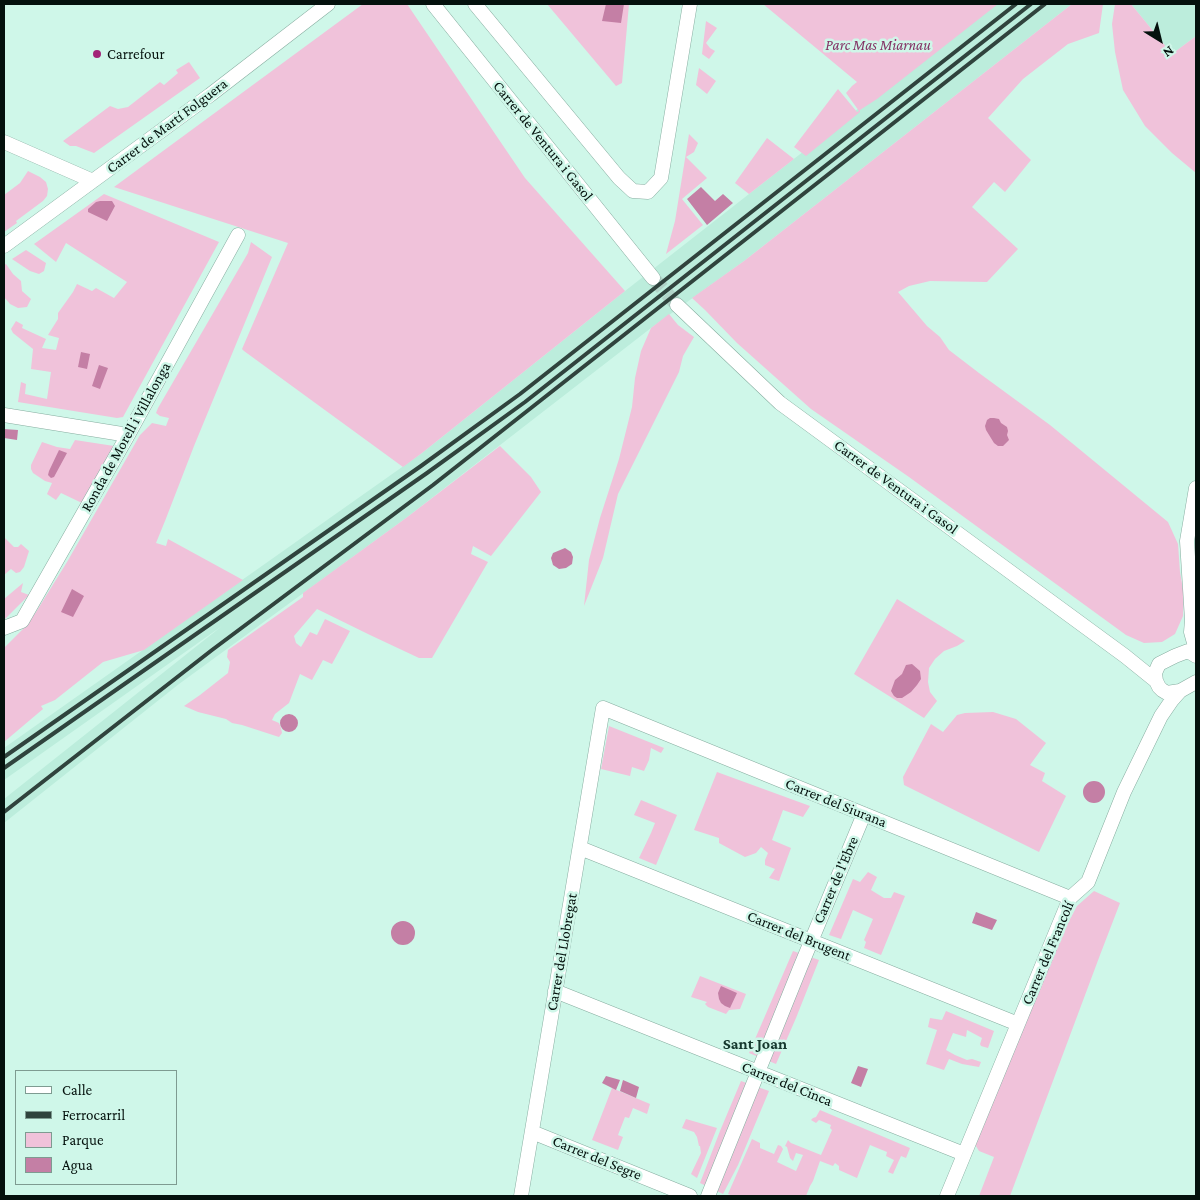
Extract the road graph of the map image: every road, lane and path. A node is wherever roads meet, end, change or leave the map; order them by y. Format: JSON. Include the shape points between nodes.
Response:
{"nodes":[{"id":1,"x":328,"y":4,"type":"edge"},
{"id":2,"x":433,"y":4,"type":"edge"},
{"id":3,"x":475,"y":4,"type":"edge"},
{"id":4,"x":690,"y":4,"type":"edge"},
{"id":5,"x":4,"y":142,"type":"edge"},
{"id":6,"x":93,"y":181,"type":"junction"},
{"id":7,"x":238,"y":235,"type":"dead end"},
{"id":8,"x":4,"y":246,"type":"edge"},
{"id":9,"x":653,"y":278,"type":"tunnel mouth"},
{"id":10,"x":677,"y":305,"type":"tunnel mouth"},
{"id":11,"x":4,"y":414,"type":"edge"},
{"id":12,"x":128,"y":435,"type":"junction"},
{"id":13,"x":1196,"y":488,"type":"edge"},
{"id":14,"x":4,"y":628,"type":"edge"},
{"id":15,"x":1192,"y":647,"type":"edge"},
{"id":16,"x":1125,"y":656,"type":"junction"},
{"id":17,"x":1159,"y":664,"type":"junction"},
{"id":18,"x":1195,"y":683,"type":"edge"},
{"id":19,"x":1159,"y":686,"type":"junction"},
{"id":20,"x":1180,"y":692,"type":"junction"},
{"id":21,"x":603,"y":708,"type":"joint"},
{"id":22,"x":1161,"y":716,"type":"junction"},
{"id":23,"x":864,"y":814,"type":"junction"},
{"id":24,"x":580,"y":848,"type":"junction"},
{"id":25,"x":1070,"y":898,"type":"junction"},
{"id":26,"x":811,"y":941,"type":"junction"},
{"id":27,"x":555,"y":991,"type":"junction"},
{"id":28,"x":1018,"y":1024,"type":"junction"},
{"id":29,"x":758,"y":1072,"type":"junction"},
{"id":30,"x":532,"y":1132,"type":"junction"},
{"id":31,"x":964,"y":1154,"type":"junction"},
{"id":32,"x":521,"y":1196,"type":"edge"},
{"id":33,"x":690,"y":1196,"type":"edge"},
{"id":34,"x":708,"y":1196,"type":"edge"},
{"id":35,"x":947,"y":1196,"type":"edge"}],
"edges":[{"from":1,"to":6,"type":"street","name":"Carrer de Martí Folguera"},
{"from":2,"to":9,"type":"street","name":"Carrer de Ventura i Gasol"},
{"from":3,"to":4,"type":"street","via":[[619,178],[633,191],[648,192],[660,178]]},
{"from":5,"to":6,"type":"street"},
{"from":6,"to":8,"type":"street","name":"Carrer de Martí Folguera"},
{"from":7,"to":12,"type":"street","name":"Ronda de Morell i Villalonga"},
{"from":10,"to":16,"type":"street","name":"Carrer de Ventura i Gasol","via":[[780,402]]},
{"from":11,"to":12,"type":"street"},
{"from":12,"to":14,"type":"street","name":"Ronda de Morell i Villalonga","via":[[22,621]]},
{"from":13,"to":15,"type":"street","via":[[1187,541]]},
{"from":15,"to":17,"type":"street"},
{"from":16,"to":17,"type":"street","name":"Carrer de Ventura i Gasol","via":[[1148,664]]},
{"from":16,"to":19,"type":"street","name":"Carrer de Ventura i Gasol"},
{"from":17,"to":19,"type":"street","name":"Carrer del Francolí","via":[[1155,673]]},
{"from":18,"to":20,"type":"street","name":"Carrer del Francolí"},
{"from":19,"to":20,"type":"street","via":[[1167,693]]},
{"from":19,"to":22,"type":"street","name":"Carrer del Francolí","via":[[1163,702]]},
{"from":20,"to":22,"type":"street","name":"Carrer del Francolí"},
{"from":21,"to":23,"type":"street","name":"Carrer del Siurana"},
{"from":21,"to":24,"type":"street","name":"Carrer del Llobregat"},
{"from":22,"to":25,"type":"street","name":"Carrer del Francolí","via":[[1124,792],[1088,882]]},
{"from":23,"to":25,"type":"street","name":"Carrer del Siurana"},
{"from":23,"to":26,"type":"street","name":"Carrer de l'Ebre"},
{"from":24,"to":26,"type":"street","name":"Carrer del Brugent"},
{"from":24,"to":27,"type":"street","name":"Carrer del Llobregat"},
{"from":25,"to":28,"type":"street","name":"Carrer del Francolí"},
{"from":26,"to":28,"type":"street","name":"Carrer del Brugent"},
{"from":26,"to":29,"type":"street","name":"Carrer de l'Ebre"},
{"from":27,"to":29,"type":"street","name":"Carrer del Cinca"},
{"from":27,"to":30,"type":"street","name":"Carrer del Llobregat"},
{"from":28,"to":31,"type":"street","name":"Carrer del Francolí"},
{"from":29,"to":31,"type":"street","name":"Carrer del Cinca"},
{"from":29,"to":34,"type":"street","name":"Carrer de l'Ebre"},
{"from":30,"to":32,"type":"street","name":"Carrer del Llobregat"},
{"from":30,"to":33,"type":"street","name":"Carrer del Segre"},
{"from":31,"to":35,"type":"street","name":"Carrer del Francolí"}]}
